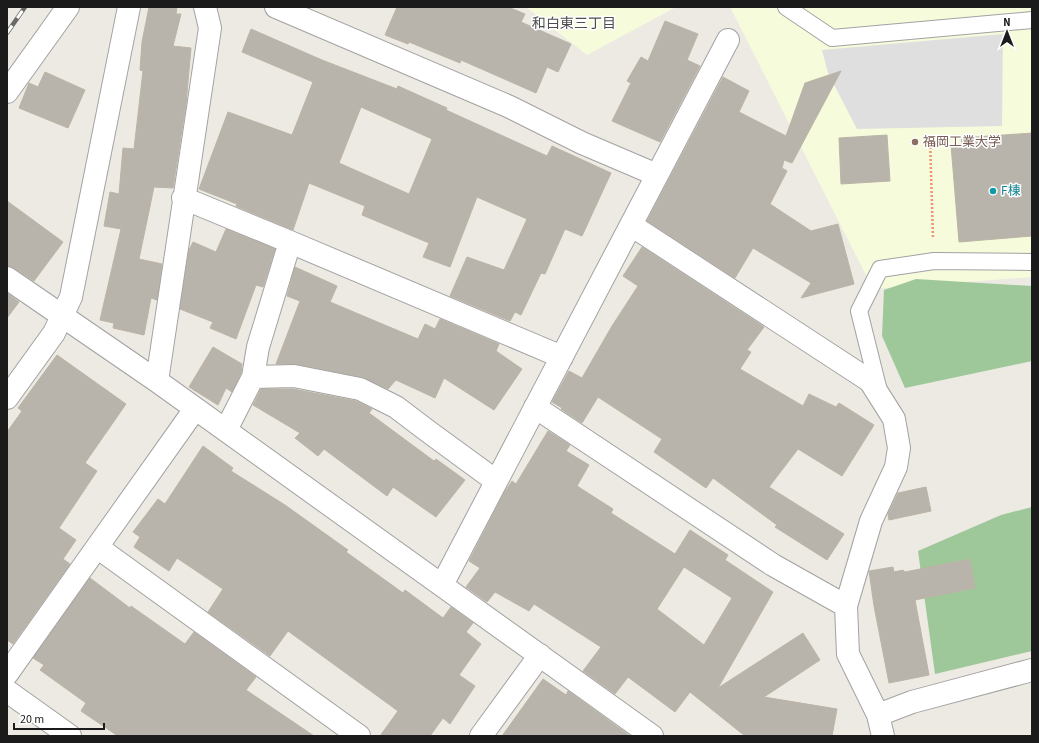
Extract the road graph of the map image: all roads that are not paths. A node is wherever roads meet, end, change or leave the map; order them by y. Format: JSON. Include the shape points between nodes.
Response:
{"nodes":[{"id":1,"x":68,"y":7,"type":"edge"},
{"id":2,"x":129,"y":7,"type":"edge"},
{"id":3,"x":205,"y":7,"type":"edge"},
{"id":4,"x":276,"y":7,"type":"edge"},
{"id":5,"x":786,"y":7,"type":"edge"},
{"id":6,"x":1032,"y":20,"type":"edge"},
{"id":7,"x":728,"y":40,"type":"dead end"},
{"id":8,"x":7,"y":92,"type":"edge"},
{"id":9,"x":657,"y":175,"type":"junction"},
{"id":10,"x":183,"y":198,"type":"junction"},
{"id":11,"x":631,"y":225,"type":"junction"},
{"id":12,"x":290,"y":242,"type":"junction"},
{"id":13,"x":1032,"y":262,"type":"edge"},
{"id":14,"x":7,"y":278,"type":"edge"},
{"id":15,"x":62,"y":316,"type":"junction"},
{"id":16,"x":562,"y":357,"type":"junction"},
{"id":17,"x":252,"y":377,"type":"junction"},
{"id":18,"x":157,"y":381,"type":"junction"},
{"id":19,"x":880,"y":395,"type":"junction"},
{"id":20,"x":7,"y":398,"type":"edge"},
{"id":21,"x":535,"y":407,"type":"junction"},
{"id":22,"x":195,"y":408,"type":"junction"},
{"id":23,"x":226,"y":430,"type":"junction"},
{"id":24,"x":496,"y":481,"type":"junction"},
{"id":25,"x":97,"y":547,"type":"junction"},
{"id":26,"x":442,"y":585,"type":"junction"},
{"id":27,"x":846,"y":606,"type":"junction"},
{"id":28,"x":540,"y":655,"type":"junction"},
{"id":29,"x":1032,"y":670,"type":"edge"},
{"id":30,"x":7,"y":674,"type":"edge"},
{"id":31,"x":7,"y":691,"type":"edge"},
{"id":32,"x":881,"y":726,"type":"edge"},
{"id":33,"x":70,"y":736,"type":"edge"},
{"id":34,"x":359,"y":736,"type":"edge"},
{"id":35,"x":481,"y":736,"type":"edge"},
{"id":36,"x":652,"y":736,"type":"edge"}],
"edges":[{"from":1,"to":8,"type":"street"},
{"from":2,"to":15,"type":"street","via":[[71,297]]},
{"from":3,"to":10,"type":"street","via":[[210,28]]},
{"from":4,"to":9,"type":"street","via":[[510,107],[582,143]]},
{"from":5,"to":6,"type":"lane","via":[[832,38]]},
{"from":7,"to":9,"type":"street"},
{"from":9,"to":11,"type":"street"},
{"from":10,"to":12,"type":"street"},
{"from":10,"to":18,"type":"street"},
{"from":11,"to":16,"type":"street"},
{"from":11,"to":19,"type":"street","via":[[870,381]]},
{"from":12,"to":16,"type":"street"},
{"from":12,"to":17,"type":"street","via":[[258,347]]},
{"from":13,"to":19,"type":"lane","via":[[934,261],[880,270],[859,311]]},
{"from":14,"to":15,"type":"street"},
{"from":15,"to":18,"type":"street"},
{"from":15,"to":20,"type":"street","via":[[54,333]]},
{"from":16,"to":21,"type":"street"},
{"from":17,"to":23,"type":"street"},
{"from":17,"to":24,"type":"street","via":[[294,376],[360,389],[396,406]]},
{"from":18,"to":22,"type":"street"},
{"from":19,"to":27,"type":"street","via":[[894,420],[899,448],[896,467],[871,521]]},
{"from":21,"to":24,"type":"street"},
{"from":21,"to":27,"type":"street","via":[[773,566]]},
{"from":22,"to":23,"type":"street"},
{"from":22,"to":25,"type":"street"},
{"from":23,"to":26,"type":"street"},
{"from":24,"to":26,"type":"street"},
{"from":25,"to":30,"type":"street"},
{"from":25,"to":34,"type":"street"},
{"from":26,"to":28,"type":"street"},
{"from":27,"to":32,"type":"street","via":[[848,654]]},
{"from":28,"to":35,"type":"street"},
{"from":28,"to":36,"type":"street"},
{"from":29,"to":32,"type":"street","via":[[912,702]]},
{"from":31,"to":33,"type":"street"}]}
